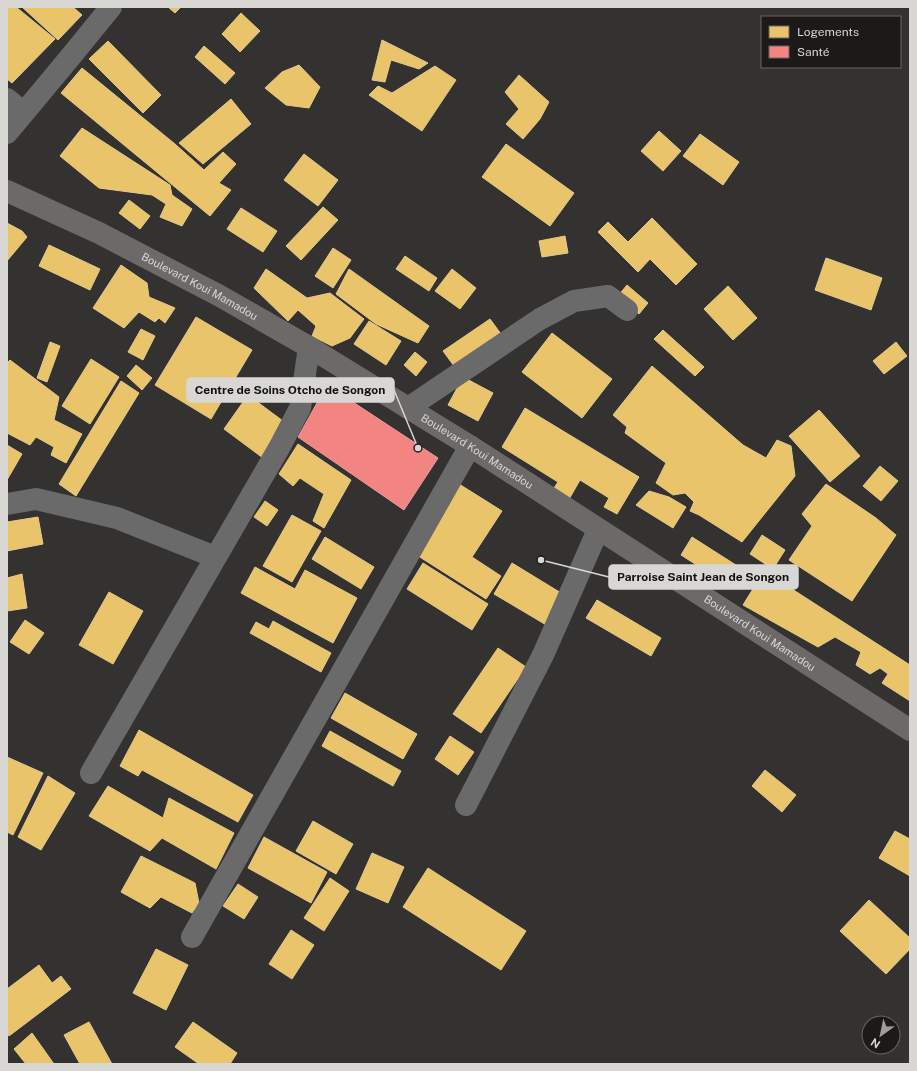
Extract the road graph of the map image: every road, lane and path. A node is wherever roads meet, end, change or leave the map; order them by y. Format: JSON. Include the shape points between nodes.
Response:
{"nodes":[{"id":1,"x":110,"y":7,"type":"edge"},
{"id":2,"x":15,"y":106,"type":"edge"},
{"id":3,"x":7,"y":133,"type":"edge"},
{"id":4,"x":7,"y":191,"type":"edge"},
{"id":5,"x":627,"y":310,"type":"dead end"},
{"id":6,"x":309,"y":347,"type":"junction"},
{"id":7,"x":408,"y":408,"type":"junction"},
{"id":8,"x":470,"y":446,"type":"junction"},
{"id":9,"x":7,"y":504,"type":"edge"},
{"id":10,"x":598,"y":530,"type":"junction"},
{"id":11,"x":215,"y":557,"type":"junction"},
{"id":12,"x":910,"y":730,"type":"edge"},
{"id":13,"x":90,"y":773,"type":"dead end"},
{"id":14,"x":466,"y":806,"type":"dead end"},
{"id":15,"x":192,"y":937,"type":"dead end"}],
"edges":[{"from":1,"to":2,"type":"street","via":[[72,55]]},
{"from":2,"to":3,"type":"street"},
{"from":4,"to":6,"type":"main road","name":"Boulevard Koui Mamadou","via":[[99,233],[220,296]]},
{"from":5,"to":7,"type":"street","via":[[608,296],[574,301],[540,319]]},
{"from":6,"to":7,"type":"main road","name":"Boulevard Koui Mamadou"},
{"from":6,"to":11,"type":"street","via":[[300,408]]},
{"from":7,"to":8,"type":"main road","name":"Boulevard Koui Mamadou"},
{"from":8,"to":10,"type":"main road","name":"Boulevard Koui Mamadou"},
{"from":8,"to":15,"type":"street"},
{"from":9,"to":11,"type":"street","via":[[36,499],[117,518]]},
{"from":10,"to":12,"type":"main road","name":"Boulevard Koui Mamadou"},
{"from":10,"to":14,"type":"street","via":[[543,655]]},
{"from":11,"to":13,"type":"street"}]}
